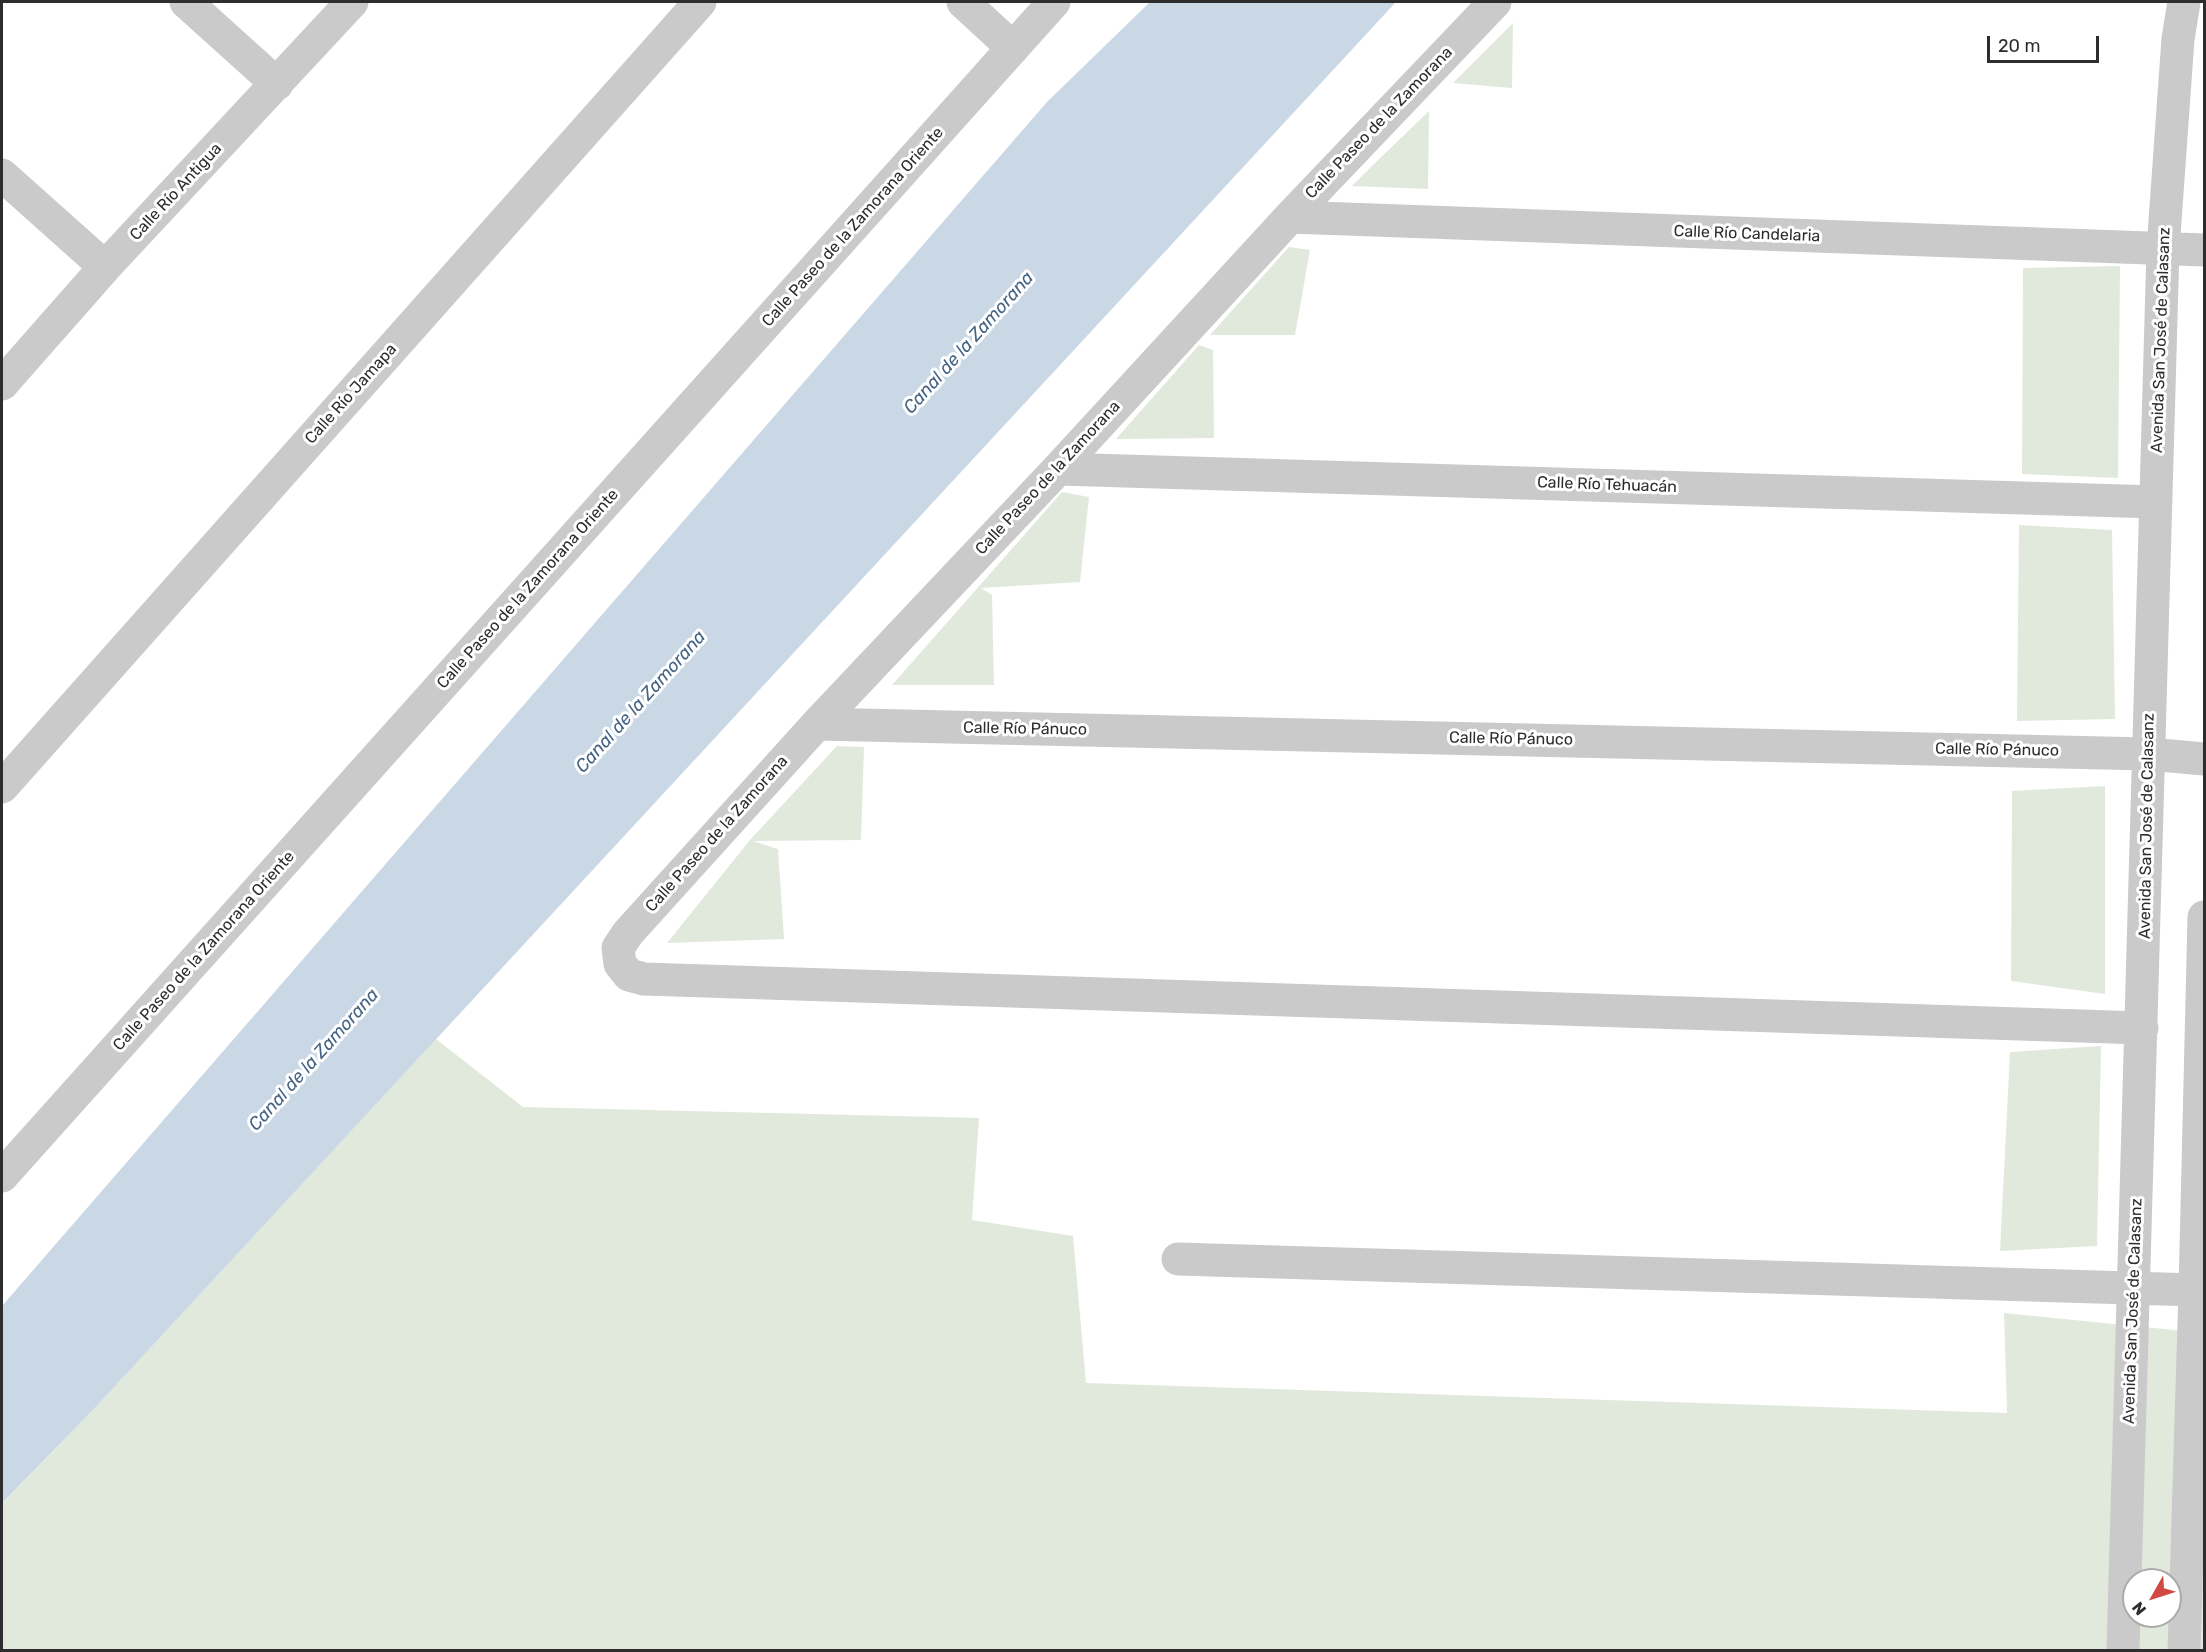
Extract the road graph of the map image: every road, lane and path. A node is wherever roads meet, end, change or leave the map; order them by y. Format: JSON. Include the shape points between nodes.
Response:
{"nodes":[{"id":1,"x":186,"y":2,"type":"edge"},
{"id":2,"x":352,"y":2,"type":"edge"},
{"id":3,"x":700,"y":2,"type":"edge"},
{"id":4,"x":963,"y":2,"type":"edge"},
{"id":5,"x":1054,"y":2,"type":"edge"},
{"id":6,"x":1495,"y":2,"type":"edge"},
{"id":7,"x":2184,"y":2,"type":"edge"},
{"id":8,"x":1013,"y":48,"type":"junction"},
{"id":9,"x":277,"y":84,"type":"junction"},
{"id":10,"x":2,"y":176,"type":"edge"},
{"id":11,"x":1290,"y":217,"type":"junction"},
{"id":12,"x":2163,"y":249,"type":"junction"},
{"id":13,"x":2205,"y":250,"type":"edge"},
{"id":14,"x":105,"y":267,"type":"junction"},
{"id":15,"x":2,"y":384,"type":"edge"},
{"id":16,"x":1059,"y":469,"type":"junction"},
{"id":17,"x":2156,"y":502,"type":"junction"},
{"id":18,"x":817,"y":724,"type":"junction"},
{"id":19,"x":2149,"y":754,"type":"junction"},
{"id":20,"x":2205,"y":759,"type":"edge"},
{"id":21,"x":2,"y":788,"type":"edge"},
{"id":22,"x":2205,"y":917,"type":"edge"},
{"id":23,"x":2142,"y":1028,"type":"junction"},
{"id":24,"x":2,"y":1176,"type":"edge"},
{"id":25,"x":1178,"y":1259,"type":"dead end"},
{"id":26,"x":2133,"y":1288,"type":"junction"},
{"id":27,"x":2195,"y":1290,"type":"junction"},
{"id":28,"x":2123,"y":1650,"type":"edge"},
{"id":29,"x":2184,"y":1650,"type":"edge"}],
"edges":[{"from":1,"to":9,"type":"street"},
{"from":2,"to":9,"type":"street","name":"Calle Río Antigua"},
{"from":3,"to":21,"type":"street","name":"Calle Río Jamapa"},
{"from":4,"to":8,"type":"street"},
{"from":5,"to":8,"type":"street","name":"Calle Paseo de la Zamorana Oriente"},
{"from":6,"to":11,"type":"street","name":"Calle Paseo de la Zamorana"},
{"from":7,"to":12,"type":"street","name":"Avenida San José de Calasanz"},
{"from":8,"to":24,"type":"street","name":"Calle Paseo de la Zamorana Oriente"},
{"from":9,"to":14,"type":"street","name":"Calle Río Antigua"},
{"from":10,"to":14,"type":"street"},
{"from":11,"to":12,"type":"street","name":"Calle Río Candelaria"},
{"from":11,"to":16,"type":"street","name":"Calle Paseo de la Zamorana"},
{"from":12,"to":13,"type":"street","name":"Calle Río Candelaria"},
{"from":12,"to":17,"type":"street","name":"Avenida San José de Calasanz"},
{"from":14,"to":15,"type":"street","name":"Calle Río Antigua"},
{"from":16,"to":17,"type":"street","name":"Calle Río Tehuacán"},
{"from":16,"to":18,"type":"street","name":"Calle Paseo de la Zamorana"},
{"from":17,"to":19,"type":"street","name":"Avenida San José de Calasanz"},
{"from":18,"to":19,"type":"street","name":"Calle Río Pánuco"},
{"from":18,"to":23,"type":"street","name":"Calle Paseo de la Zamorana","via":[[628,933],[618,948],[620,964],[629,975],[644,979]]},
{"from":19,"to":20,"type":"street","name":"Calle Río Pánuco"},
{"from":19,"to":23,"type":"street","name":"Avenida San José de Calasanz"},
{"from":22,"to":27,"type":"street"},
{"from":23,"to":26,"type":"street","name":"Avenida San José de Calasanz"},
{"from":25,"to":26,"type":"street"},
{"from":26,"to":27,"type":"street"},
{"from":26,"to":28,"type":"street","name":"Avenida San José de Calasanz"},
{"from":27,"to":29,"type":"street"}]}
